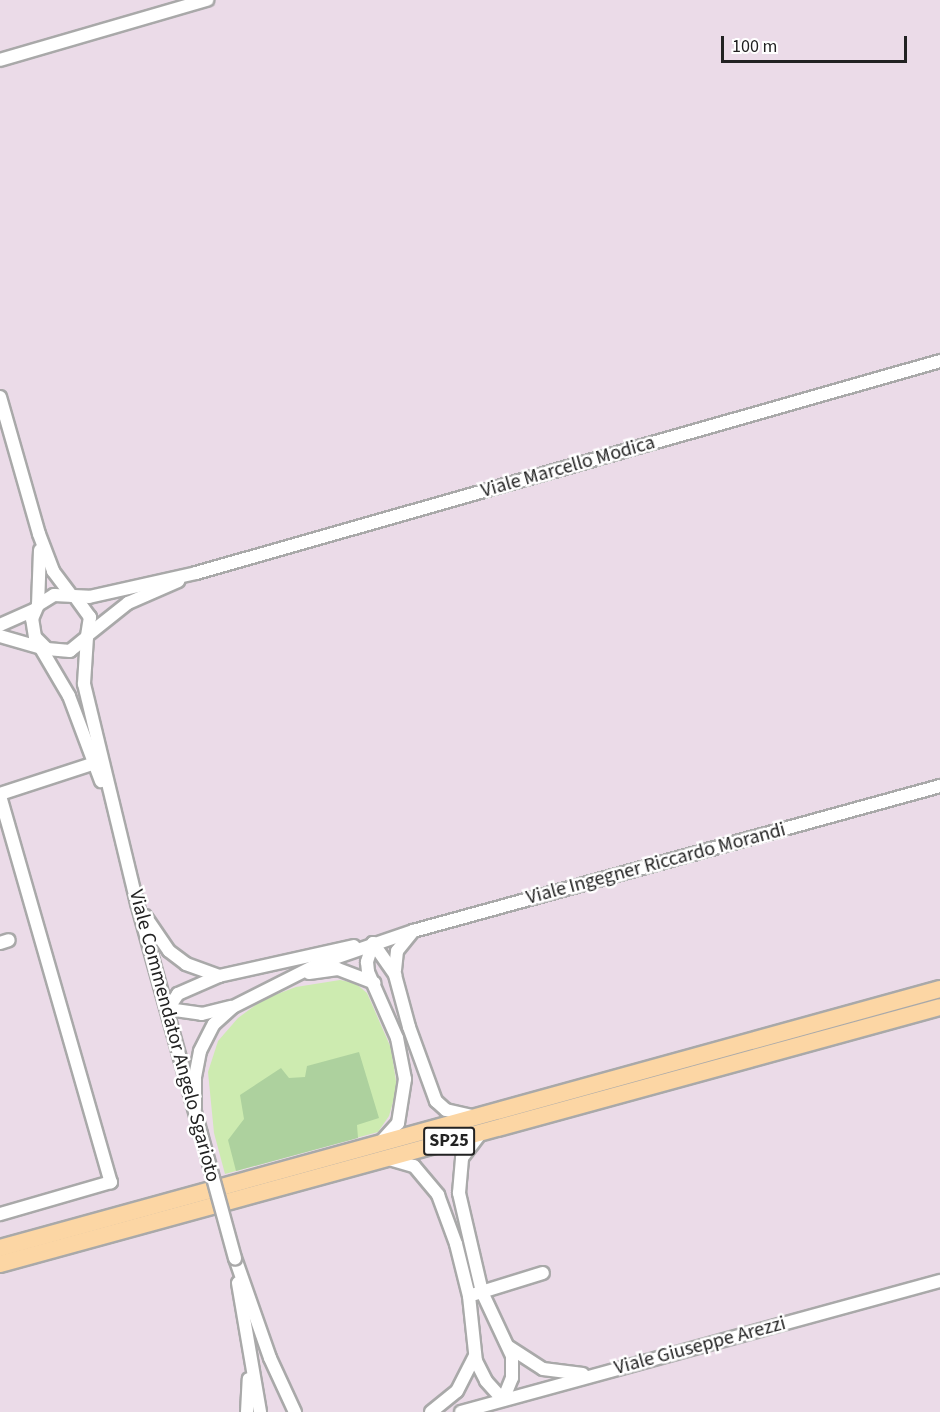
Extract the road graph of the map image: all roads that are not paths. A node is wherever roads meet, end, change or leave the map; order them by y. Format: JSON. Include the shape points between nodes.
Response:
{"nodes":[{"id":1,"x":207,"y":0,"type":"edge"},
{"id":2,"x":0,"y":60,"type":"edge"},
{"id":3,"x":940,"y":361,"type":"edge"},
{"id":4,"x":0,"y":397,"type":"edge"},
{"id":5,"x":39,"y":534,"type":"junction"},
{"id":6,"x":196,"y":573,"type":"junction"},
{"id":7,"x":74,"y":597,"type":"junction"},
{"id":8,"x":36,"y":607,"type":"junction"},
{"id":9,"x":0,"y":625,"type":"edge"},
{"id":10,"x":88,"y":635,"type":"junction"},
{"id":11,"x":0,"y":636,"type":"edge"},
{"id":12,"x":37,"y":644,"type":"junction"},
{"id":13,"x":95,"y":764,"type":"junction"},
{"id":14,"x":940,"y":786,"type":"edge"},
{"id":15,"x":0,"y":795,"type":"edge"},
{"id":16,"x":114,"y":813,"type":"junction"},
{"id":17,"x":137,"y":903,"type":"junction"},
{"id":18,"x":413,"y":931,"type":"junction"},
{"id":19,"x":373,"y":943,"type":"junction"},
{"id":20,"x":395,"y":975,"type":"junction"},
{"id":21,"x":219,"y":976,"type":"junction"},
{"id":22,"x":285,"y":979,"type":"junction"},
{"id":23,"x":374,"y":983,"type":"junction"},
{"id":24,"x":940,"y":989,"type":"edge"},
{"id":25,"x":233,"y":1007,"type":"junction"},
{"id":26,"x":940,"y":1007,"type":"edge"},
{"id":27,"x":168,"y":1009,"type":"junction"},
{"id":28,"x":195,"y":1108,"type":"junction"},
{"id":29,"x":482,"y":1124,"type":"junction"},
{"id":30,"x":381,"y":1152,"type":"junction"},
{"id":31,"x":0,"y":1214,"type":"edge"},
{"id":32,"x":0,"y":1248,"type":"edge"},
{"id":33,"x":235,"y":1258,"type":"junction"},
{"id":34,"x":0,"y":1264,"type":"edge"},
{"id":35,"x":543,"y":1273,"type":"dead end"},
{"id":36,"x":940,"y":1281,"type":"edge"},
{"id":37,"x":482,"y":1292,"type":"junction"},
{"id":38,"x":469,"y":1296,"type":"junction"},
{"id":39,"x":243,"y":1318,"type":"junction"},
{"id":40,"x":505,"y":1341,"type":"junction"},
{"id":41,"x":476,"y":1349,"type":"junction"},
{"id":42,"x":599,"y":1374,"type":"junction"},
{"id":43,"x":503,"y":1400,"type":"junction"},
{"id":44,"x":295,"y":1410,"type":"edge"},
{"id":45,"x":247,"y":1412,"type":"edge"},
{"id":46,"x":260,"y":1412,"type":"edge"},
{"id":47,"x":431,"y":1412,"type":"edge"},
{"id":48,"x":460,"y":1412,"type":"edge"}],
"edges":[{"from":1,"to":2,"type":"street"},
{"from":3,"to":6,"type":"street","name":"Viale Marcello Modica"},
{"from":4,"to":5,"type":"street"},
{"from":5,"to":7,"type":"street","via":[[53,571]]},
{"from":5,"to":8,"type":"street","via":[[42,575]]},
{"from":6,"to":7,"type":"street"},
{"from":6,"to":10,"type":"street","via":[[128,603]]},
{"from":7,"to":8,"type":"street","via":[[54,595]]},
{"from":7,"to":10,"type":"street","via":[[87,609]]},
{"from":8,"to":9,"type":"street"},
{"from":8,"to":12,"type":"street","via":[[32,628]]},
{"from":10,"to":12,"type":"street","via":[[70,651]]},
{"from":10,"to":16,"type":"street","via":[[84,684]]},
{"from":11,"to":12,"type":"street"},
{"from":12,"to":13,"type":"street","via":[[69,696]]},
{"from":13,"to":15,"type":"street"},
{"from":13,"to":16,"type":"street"},
{"from":14,"to":18,"type":"street","name":"Viale Ingegner Riccardo Morandi"},
{"from":15,"to":31,"type":"street","via":[[111,1182]]},
{"from":16,"to":17,"type":"street","name":"Viale Commendator Angelo Sgarioto"},
{"from":17,"to":21,"type":"street","via":[[170,951],[186,964]]},
{"from":17,"to":27,"type":"street","name":"Viale Commendator Angelo Sgarioto"},
{"from":18,"to":19,"type":"street","name":"Viale Ingegner Riccardo Morandi"},
{"from":18,"to":20,"type":"street","via":[[397,951]]},
{"from":19,"to":20,"type":"street"},
{"from":19,"to":21,"type":"street","via":[[327,949]]},
{"from":19,"to":22,"type":"street"},
{"from":19,"to":23,"type":"street","via":[[367,962]]},
{"from":20,"to":29,"type":"street","via":[[436,1101],[446,1110]]},
{"from":21,"to":27,"type":"street","via":[[178,994]]},
{"from":22,"to":23,"type":"street","via":[[338,969]]},
{"from":22,"to":25,"type":"street"},
{"from":23,"to":30,"type":"street","via":[[397,1038],[405,1079],[398,1123]]},
{"from":24,"to":29,"type":"main road","number":"SP25"},
{"from":25,"to":27,"type":"street","via":[[202,1014]]},
{"from":25,"to":28,"type":"street","via":[[214,1024],[200,1051]]},
{"from":26,"to":29,"type":"main road","number":"SP25"},
{"from":27,"to":28,"type":"street","name":"Viale Commendator Angelo Sgarioto"},
{"from":28,"to":33,"type":"street","name":"Viale Commendator Angelo Sgarioto","bridge":true},
{"from":29,"to":30,"type":"main road","number":"SP25"},
{"from":29,"to":37,"type":"street","via":[[466,1150],[458,1177],[462,1211]]},
{"from":30,"to":32,"type":"main road","number":"SP25"},
{"from":30,"to":34,"type":"main road","number":"SP25"},
{"from":30,"to":38,"type":"street","via":[[414,1166],[435,1189],[456,1244]]},
{"from":33,"to":39,"type":"street"},
{"from":33,"to":44,"type":"street","via":[[270,1358]]},
{"from":35,"to":37,"type":"street"},
{"from":36,"to":42,"type":"street","name":"Viale Giuseppe Arezzi"},
{"from":37,"to":38,"type":"street"},
{"from":37,"to":40,"type":"street"},
{"from":38,"to":41,"type":"street"},
{"from":39,"to":45,"type":"street","via":[[249,1375]]},
{"from":39,"to":46,"type":"street"},
{"from":40,"to":42,"type":"street","via":[[515,1354],[543,1369],[563,1374]]},
{"from":40,"to":43,"type":"street","via":[[513,1367]]},
{"from":41,"to":43,"type":"street","via":[[480,1371]]},
{"from":41,"to":47,"type":"street","via":[[474,1364],[458,1391]]},
{"from":42,"to":43,"type":"street","name":"Viale Giuseppe Arezzi"},
{"from":43,"to":48,"type":"street","name":"Viale Giuseppe Arezzi"}]}
